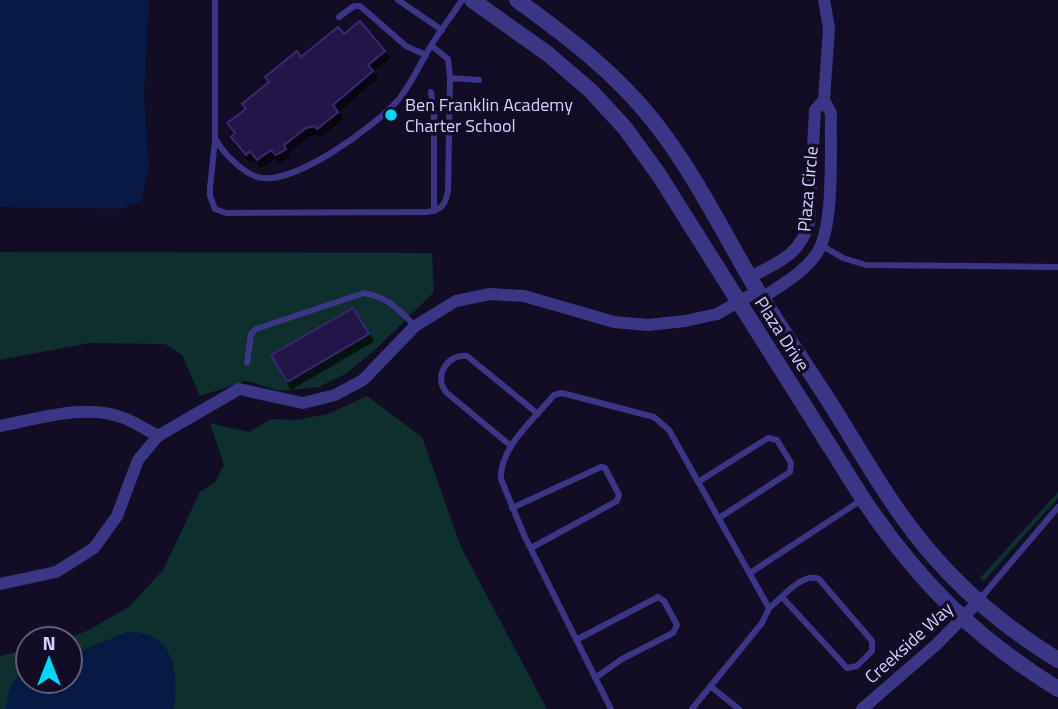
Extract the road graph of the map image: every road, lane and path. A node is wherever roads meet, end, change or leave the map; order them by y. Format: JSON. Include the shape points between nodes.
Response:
{"nodes":[{"id":1,"x":215,"y":0,"type":"edge"},
{"id":2,"x":398,"y":0,"type":"edge"},
{"id":3,"x":462,"y":0,"type":"edge"},
{"id":4,"x":472,"y":0,"type":"edge"},
{"id":5,"x":517,"y":0,"type":"edge"},
{"id":6,"x":824,"y":0,"type":"edge"},
{"id":7,"x":339,"y":17,"type":"dead end"},
{"id":8,"x":442,"y":30,"type":"junction"},
{"id":9,"x":432,"y":46,"type":"junction"},
{"id":10,"x":425,"y":57,"type":"junction"},
{"id":11,"x":450,"y":78,"type":"junction"},
{"id":12,"x":479,"y":80,"type":"dead end"},
{"id":13,"x":431,"y":92,"type":"dead end"},
{"id":14,"x":824,"y":100,"type":"junction"},
{"id":15,"x":215,"y":138,"type":"junction"},
{"id":16,"x":434,"y":211,"type":"junction"},
{"id":17,"x":821,"y":244,"type":"junction"},
{"id":18,"x":1058,"y":267,"type":"edge"},
{"id":19,"x":757,"y":289,"type":"junction"},
{"id":20,"x":739,"y":303,"type":"junction"},
{"id":21,"x":415,"y":326,"type":"junction"},
{"id":22,"x":247,"y":363,"type":"dead end"},
{"id":23,"x":538,"y":414,"type":"junction"},
{"id":24,"x":0,"y":426,"type":"edge"},
{"id":25,"x":158,"y":436,"type":"junction"},
{"id":26,"x":511,"y":446,"type":"junction"},
{"id":27,"x":698,"y":482,"type":"junction"},
{"id":28,"x":863,"y":499,"type":"junction"},
{"id":29,"x":1058,"y":507,"type":"edge"},
{"id":30,"x":512,"y":508,"type":"junction"},
{"id":31,"x":719,"y":518,"type":"junction"},
{"id":32,"x":531,"y":548,"type":"junction"},
{"id":33,"x":750,"y":573,"type":"junction"},
{"id":34,"x":0,"y":584,"type":"edge"},
{"id":35,"x":782,"y":597,"type":"junction"},
{"id":36,"x":978,"y":602,"type":"junction"},
{"id":37,"x":769,"y":608,"type":"junction"},
{"id":38,"x":963,"y":619,"type":"junction"},
{"id":39,"x":576,"y":640,"type":"junction"},
{"id":40,"x":1058,"y":660,"type":"edge"},
{"id":41,"x":594,"y":678,"type":"junction"},
{"id":42,"x":710,"y":687,"type":"junction"},
{"id":43,"x":1058,"y":689,"type":"edge"},
{"id":44,"x":611,"y":709,"type":"edge"},
{"id":45,"x":692,"y":709,"type":"edge"},
{"id":46,"x":738,"y":709,"type":"edge"},
{"id":47,"x":862,"y":709,"type":"edge"}],
"edges":[{"from":1,"to":15,"type":"lane"},
{"from":2,"to":8,"type":"lane"},
{"from":3,"to":8,"type":"lane"},
{"from":4,"to":20,"type":"street","name":"Plaza Drive","via":[[573,74],[615,116],[655,169]]},
{"from":5,"to":19,"type":"street","name":"Plaza Drive","via":[[590,54],[645,111],[682,161]]},
{"from":6,"to":14,"type":"street","name":"Plaza Circle","via":[[829,28]]},
{"from":7,"to":10,"type":"lane","via":[[360,6]]},
{"from":8,"to":9,"type":"lane"},
{"from":9,"to":10,"type":"lane"},
{"from":9,"to":11,"type":"lane","via":[[447,59]]},
{"from":10,"to":15,"type":"lane","via":[[398,101],[373,125],[335,152],[284,176],[258,177],[232,160]]},
{"from":11,"to":12,"type":"lane"},
{"from":11,"to":16,"type":"lane","via":[[449,191],[444,206]]},
{"from":13,"to":16,"type":"lane"},
{"from":14,"to":17,"type":"street","name":"Plaza Circle","via":[[831,113],[828,208]]},
{"from":14,"to":19,"type":"street","name":"Plaza Circle","via":[[815,110],[809,223],[803,243]]},
{"from":15,"to":16,"type":"lane","via":[[210,196],[219,211]]},
{"from":17,"to":18,"type":"lane","via":[[866,265]]},
{"from":17,"to":19,"type":"street","name":"Plaza Circle","via":[[803,269]]},
{"from":19,"to":20,"type":"street"},
{"from":19,"to":36,"type":"street","name":"Plaza Drive","via":[[900,514]]},
{"from":20,"to":21,"type":"street","via":[[702,318],[648,325],[614,322],[524,296],[490,294],[456,300]]},
{"from":20,"to":28,"type":"street","name":"Plaza Drive"},
{"from":21,"to":22,"type":"lane","via":[[392,303],[365,293],[256,329],[251,334]]},
{"from":21,"to":25,"type":"street","via":[[363,380],[335,395],[303,403],[239,389]]},
{"from":23,"to":26,"type":"lane"},
{"from":23,"to":26,"type":"lane","via":[[463,354],[440,373],[447,393]]},
{"from":23,"to":27,"type":"lane","via":[[554,395],[568,393],[654,417],[669,430]]},
{"from":24,"to":25,"type":"street","via":[[95,412],[123,418]]},
{"from":25,"to":34,"type":"street","via":[[138,460],[117,516],[94,548],[56,572]]},
{"from":26,"to":30,"type":"lane","via":[[500,469]]},
{"from":27,"to":31,"type":"lane"},
{"from":27,"to":31,"type":"lane","via":[[768,438],[777,440],[791,463],[790,472]]},
{"from":28,"to":33,"type":"lane"},
{"from":28,"to":38,"type":"street","name":"Plaza Drive","via":[[910,564]]},
{"from":29,"to":36,"type":"lane"},
{"from":30,"to":32,"type":"lane"},
{"from":30,"to":32,"type":"lane","via":[[601,467],[618,495],[617,501]]},
{"from":31,"to":33,"type":"lane"},
{"from":32,"to":39,"type":"lane"},
{"from":33,"to":37,"type":"lane"},
{"from":35,"to":35,"type":"lane","via":[[805,578],[819,579],[872,641],[872,651],[857,666],[848,668]]},
{"from":35,"to":37,"type":"lane"},
{"from":36,"to":38,"type":"street","name":"Creekside Way"},
{"from":36,"to":40,"type":"street","name":"Plaza Drive"},
{"from":37,"to":42,"type":"lane"},
{"from":38,"to":43,"type":"street","name":"Plaza Drive"},
{"from":38,"to":47,"type":"street","name":"Creekside Way"},
{"from":39,"to":41,"type":"lane"},
{"from":39,"to":41,"type":"lane","via":[[658,597],[677,625],[673,633]]},
{"from":41,"to":44,"type":"lane"},
{"from":42,"to":45,"type":"lane"},
{"from":42,"to":46,"type":"lane"}]}
